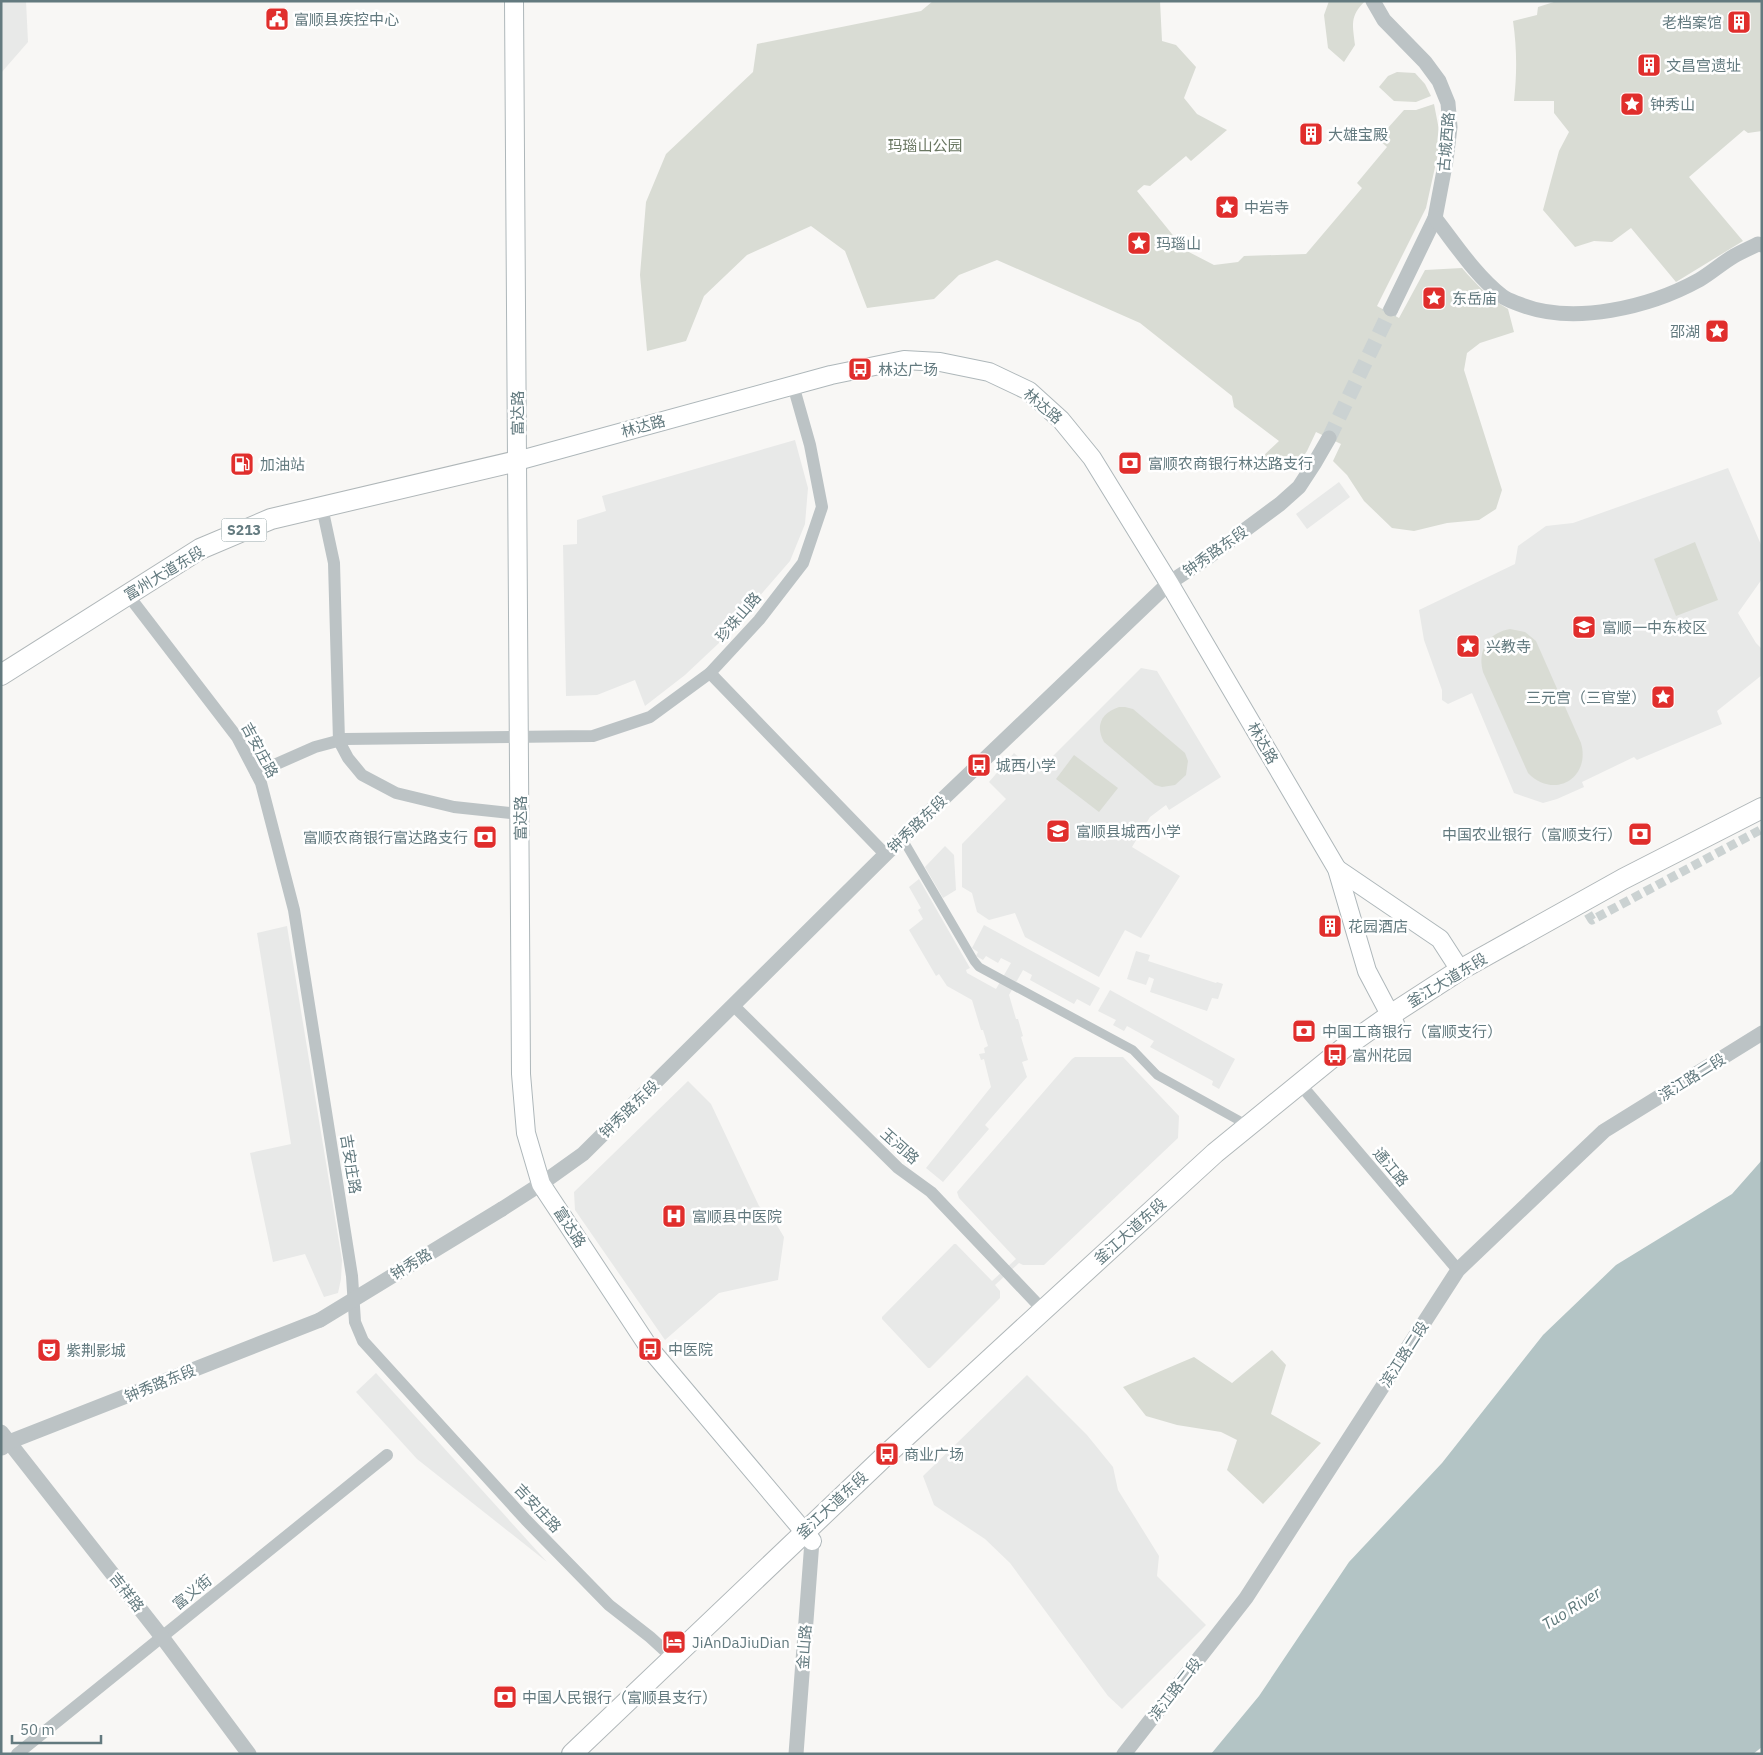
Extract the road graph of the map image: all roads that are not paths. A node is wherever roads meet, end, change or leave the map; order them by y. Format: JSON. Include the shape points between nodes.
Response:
{"nodes":[{"id":1,"x":514,"y":1,"type":"edge"},
{"id":2,"x":1373,"y":1,"type":"edge"},
{"id":3,"x":1435,"y":218,"type":"junction"},
{"id":4,"x":1762,"y":244,"type":"edge"},
{"id":5,"x":1391,"y":309,"type":"tunnel mouth"},
{"id":6,"x":792,"y":385,"type":"junction"},
{"id":7,"x":1329,"y":438,"type":"tunnel mouth"},
{"id":8,"x":517,"y":461,"type":"junction"},
{"id":9,"x":322,"y":507,"type":"junction"},
{"id":10,"x":1169,"y":583,"type":"junction"},
{"id":11,"x":128,"y":595,"type":"junction"},
{"id":12,"x":710,"y":672,"type":"junction"},
{"id":13,"x":1,"y":675,"type":"edge"},
{"id":14,"x":520,"y":738,"type":"junction"},
{"id":15,"x":339,"y":741,"type":"junction"},
{"id":16,"x":256,"y":773,"type":"junction"},
{"id":17,"x":1762,"y":808,"type":"edge"},
{"id":18,"x":520,"y":814,"type":"junction"},
{"id":19,"x":1762,"y":818,"type":"edge"},
{"id":20,"x":902,"y":838,"type":"junction"},
{"id":21,"x":886,"y":855,"type":"junction"},
{"id":22,"x":1337,"y":869,"type":"junction"},
{"id":23,"x":1460,"y":970,"type":"junction"},
{"id":24,"x":734,"y":1006,"type":"junction"},
{"id":25,"x":1392,"y":1020,"type":"junction"},
{"id":26,"x":1762,"y":1033,"type":"edge"},
{"id":27,"x":1303,"y":1087,"type":"junction"},
{"id":28,"x":1249,"y":1126,"type":"junction"},
{"id":29,"x":541,"y":1184,"type":"junction"},
{"id":30,"x":502,"y":1209,"type":"joint"},
{"id":31,"x":1458,"y":1270,"type":"junction"},
{"id":32,"x":1043,"y":1310,"type":"junction"},
{"id":33,"x":320,"y":1320,"type":"joint"},
{"id":34,"x":4,"y":1441,"type":"edge"},
{"id":35,"x":387,"y":1455,"type":"dead end"},
{"id":36,"x":808,"y":1536,"type":"junction"},
{"id":37,"x":162,"y":1637,"type":"junction"},
{"id":38,"x":672,"y":1658,"type":"junction"},
{"id":39,"x":17,"y":1754,"type":"edge"},
{"id":40,"x":249,"y":1754,"type":"edge"},
{"id":41,"x":572,"y":1754,"type":"edge"},
{"id":42,"x":588,"y":1754,"type":"edge"},
{"id":43,"x":796,"y":1754,"type":"edge"},
{"id":44,"x":1124,"y":1754,"type":"edge"}],
"edges":[{"from":1,"to":8,"type":"main road","name":"富达路"},
{"from":2,"to":3,"type":"street","name":"古城西路","via":[[1384,20],[1439,81],[1448,103],[1450,127]]},
{"from":3,"to":4,"type":"street","via":[[1486,281],[1504,298],[1556,313],[1624,308],[1664,296],[1700,280],[1733,256]]},
{"from":3,"to":5,"type":"street","name":"古城西路"},
{"from":6,"to":8,"type":"main road","name":"林达路"},
{"from":6,"to":10,"type":"main road","name":"林达路","via":[[904,360],[940,362],[989,372],[1029,391],[1062,420],[1092,458]]},
{"from":6,"to":12,"type":"street","name":"珍珠山路","via":[[810,445],[822,507],[803,563],[759,620]]},
{"from":7,"to":10,"type":"street","name":"钟秀路东段","via":[[1299,486],[1280,504]]},
{"from":8,"to":9,"type":"main road","name":"富州大道东段","number":"S213"},
{"from":8,"to":14,"type":"main road","name":"富达路"},
{"from":9,"to":11,"type":"main road","name":"富州大道东段","number":"S213","via":[[271,519],[200,549]]},
{"from":9,"to":15,"type":"street","via":[[334,563]]},
{"from":10,"to":20,"type":"street","name":"钟秀路东段"},
{"from":10,"to":22,"type":"main road","name":"林达路"},
{"from":11,"to":13,"type":"main road","name":"富州大道东段","number":"S213"},
{"from":11,"to":16,"type":"street","name":"吉安庄路","via":[[237,737]]},
{"from":12,"to":14,"type":"street","name":"珍珠山路","via":[[650,717],[593,736]]},
{"from":12,"to":21,"type":"street"},
{"from":14,"to":15,"type":"street","name":"珍珠山路"},
{"from":14,"to":18,"type":"main road","name":"富达路"},
{"from":15,"to":16,"type":"street","name":"珍珠山路","via":[[316,747]]},
{"from":15,"to":18,"type":"street","via":[[362,775],[396,793],[454,807]]},
{"from":16,"to":38,"type":"street","name":"吉安庄路","via":[[294,910],[352,1276],[354,1322],[360,1335],[526,1520],[609,1605]]},
{"from":17,"to":23,"type":"main road","name":"釜江大道东段","via":[[1623,879]]},
{"from":18,"to":29,"type":"main road","name":"富达路","via":[[521,1074],[526,1133]]},
{"from":19,"to":25,"type":"main road","name":"釜江大道东段","via":[[1636,882]]},
{"from":20,"to":21,"type":"street","name":"钟秀路东段"},
{"from":20,"to":28,"type":"street","via":[[979,967],[1133,1050],[1157,1075]]},
{"from":21,"to":24,"type":"street","name":"钟秀路东段"},
{"from":22,"to":23,"type":"main road","via":[[1440,939]]},
{"from":22,"to":25,"type":"main road","via":[[1368,971]]},
{"from":23,"to":25,"type":"main road","name":"釜江大道东段"},
{"from":24,"to":29,"type":"street","name":"钟秀路东段","via":[[583,1154]]},
{"from":24,"to":32,"type":"street","name":"玉河路","via":[[898,1168],[931,1192]]},
{"from":25,"to":27,"type":"main road","name":"釜江大道东段","via":[[1345,1047]]},
{"from":26,"to":31,"type":"street","name":"滨江路二段","via":[[1604,1131]]},
{"from":27,"to":28,"type":"main road","name":"釜江大道东段"},
{"from":27,"to":31,"type":"street","name":"通江路"},
{"from":27,"to":36,"type":"main road","name":"釜江大道东段"},
{"from":28,"to":32,"type":"main road","name":"釜江大道东段"},
{"from":29,"to":30,"type":"street","name":"钟秀路东段"},
{"from":29,"to":36,"type":"main road","name":"富达路","via":[[650,1350]]},
{"from":30,"to":33,"type":"street","name":"钟秀路","bridge":true},
{"from":31,"to":44,"type":"street","name":"滨江路二段","via":[[1246,1598]]},
{"from":32,"to":36,"type":"main road","name":"釜江大道东段","via":[[887,1454]]},
{"from":33,"to":34,"type":"street","name":"钟秀路东段"},
{"from":34,"to":37,"type":"street","name":"吉祥路"},
{"from":35,"to":37,"type":"street","name":"富义街"},
{"from":36,"to":38,"type":"main road","name":"釜江大道东段"},
{"from":36,"to":42,"type":"main road","name":"釜江大道东段"},
{"from":36,"to":43,"type":"street","name":"金山路"},
{"from":37,"to":39,"type":"street","name":"富义街"},
{"from":37,"to":40,"type":"street","name":"吉祥路"},
{"from":38,"to":41,"type":"main road","name":"釜江大道东段"}]}
